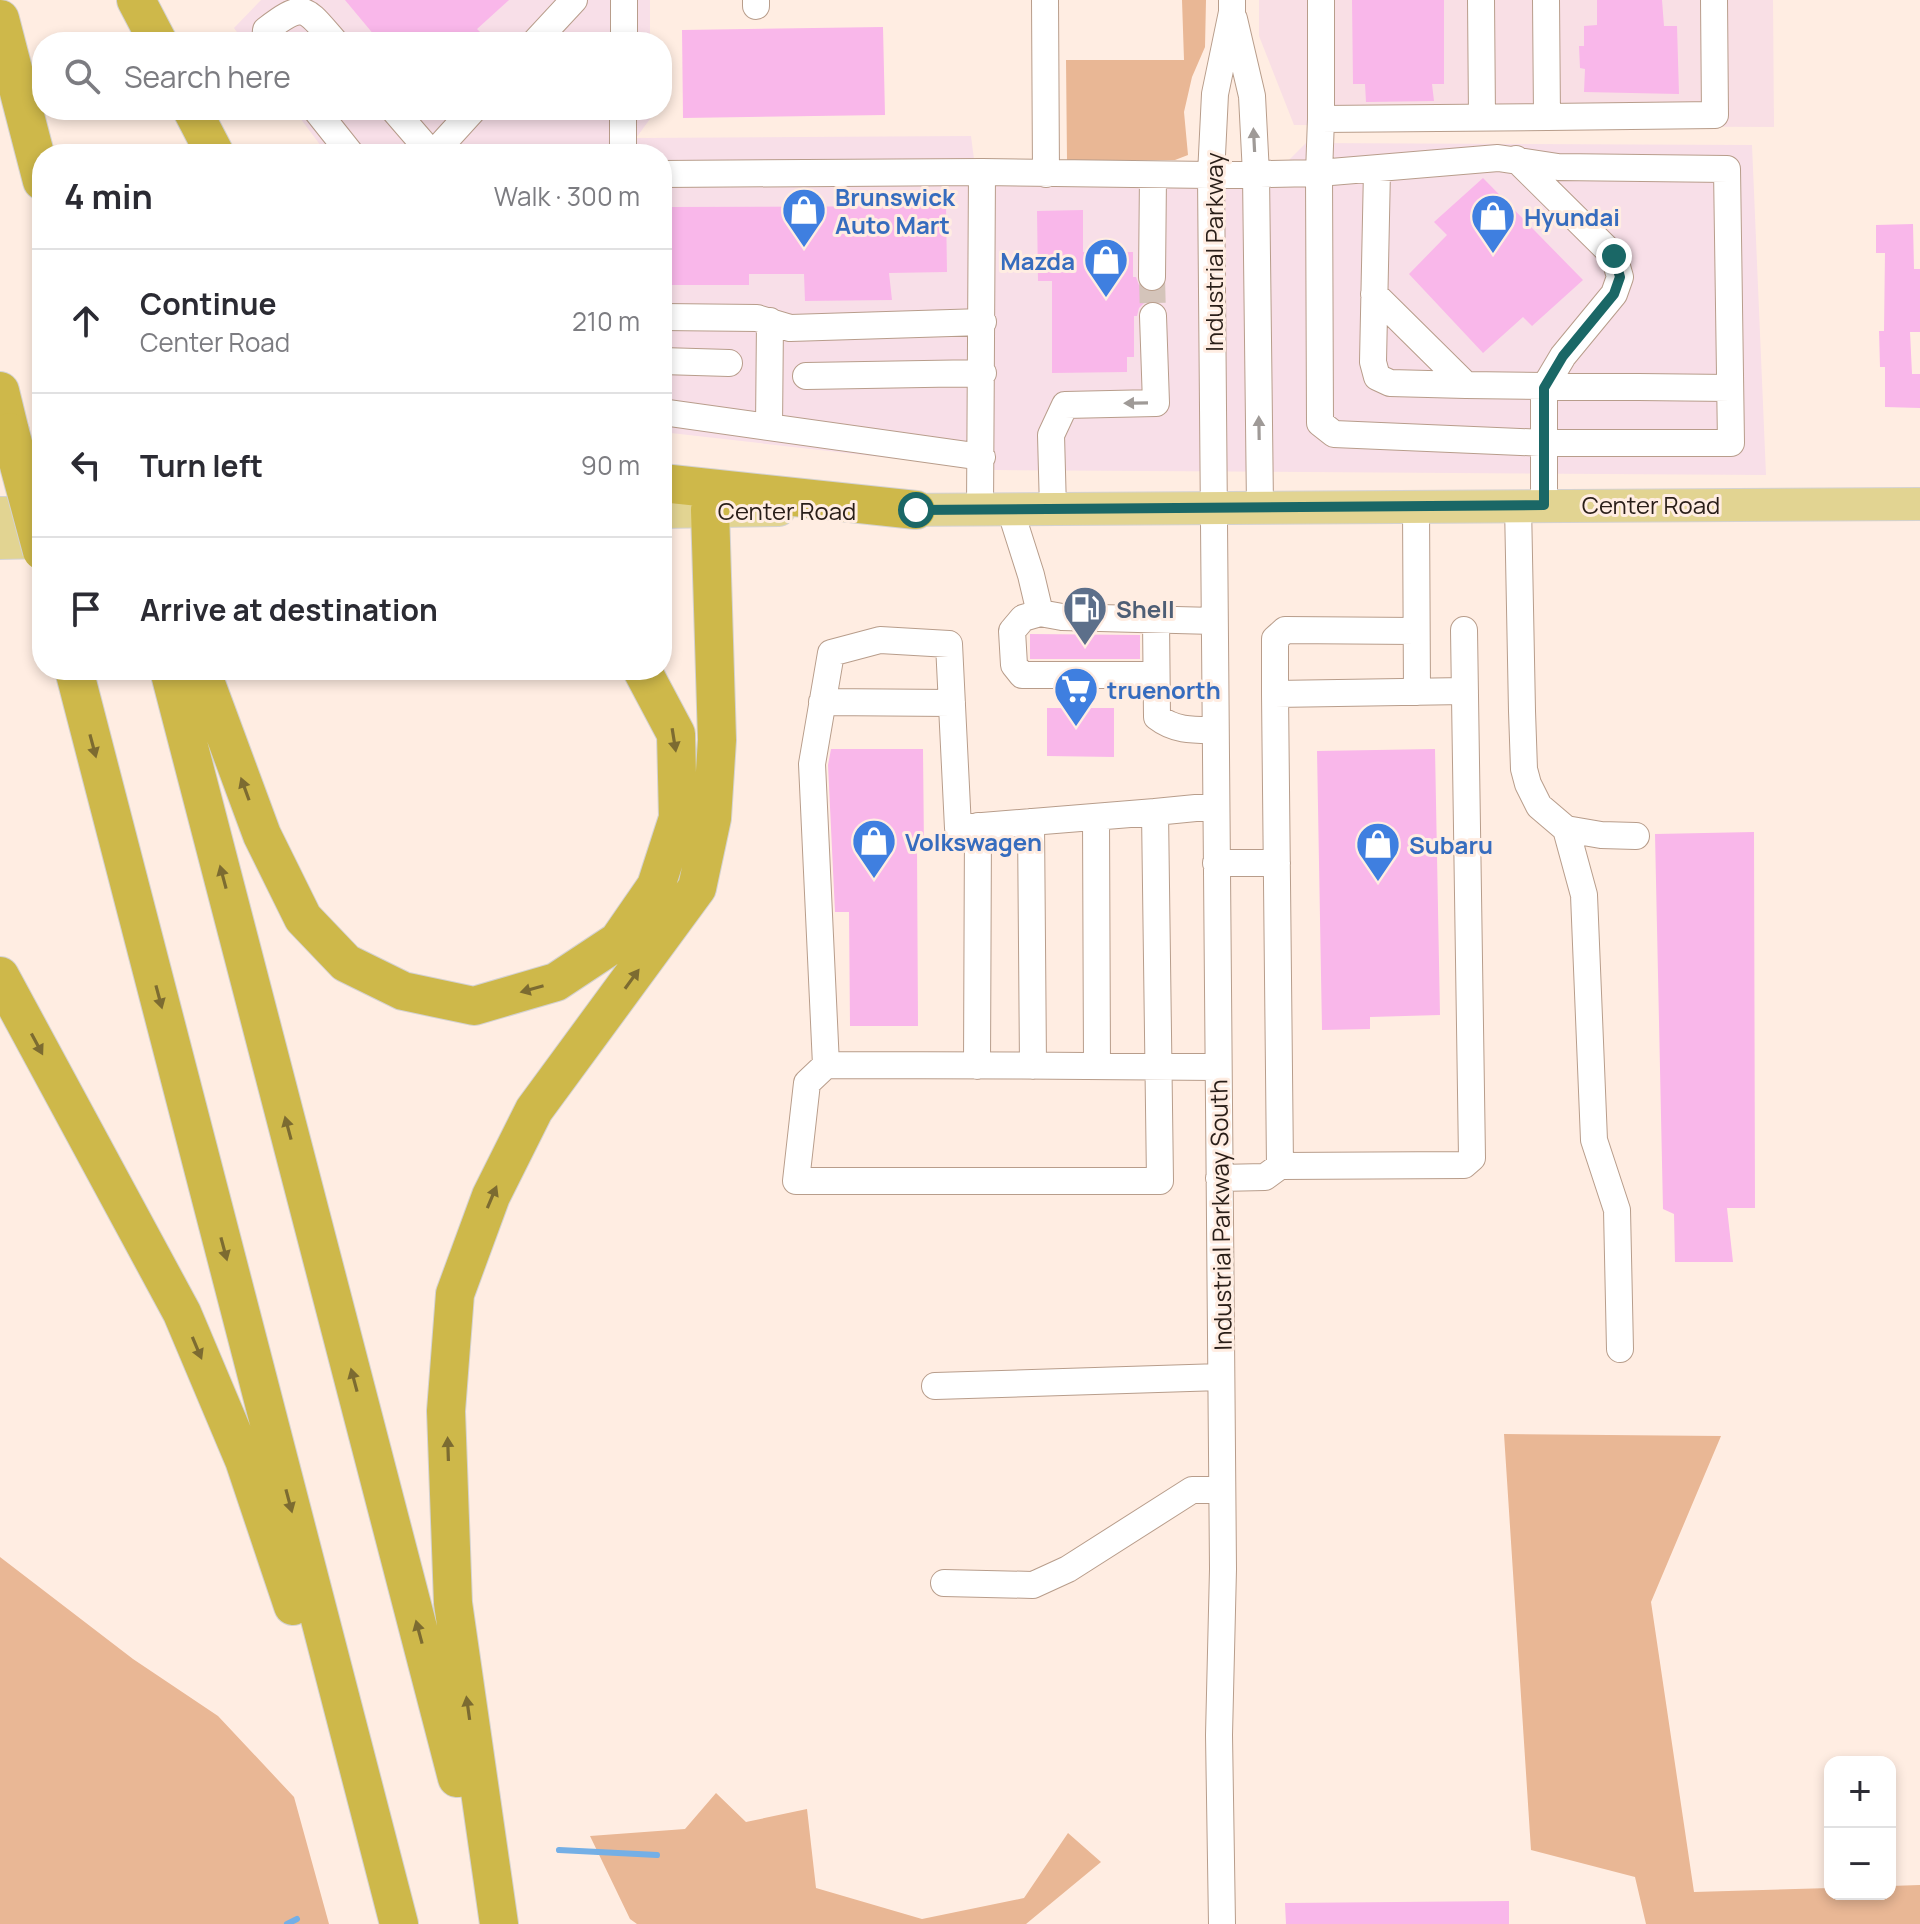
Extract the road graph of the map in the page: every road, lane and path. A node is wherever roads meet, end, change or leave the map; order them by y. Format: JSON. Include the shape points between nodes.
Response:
{"nodes":[{"id":1,"x":136,"y":0,"type":"edge"},
{"id":2,"x":574,"y":0,"type":"edge"},
{"id":3,"x":624,"y":0,"type":"edge"},
{"id":4,"x":1045,"y":0,"type":"edge"},
{"id":5,"x":1321,"y":0,"type":"edge"},
{"id":6,"x":1481,"y":0,"type":"edge"},
{"id":7,"x":1546,"y":0,"type":"edge"},
{"id":8,"x":1714,"y":0,"type":"edge"},
{"id":9,"x":1232,"y":6,"type":"edge"},
{"id":10,"x":0,"y":19,"type":"edge"},
{"id":11,"x":153,"y":32,"type":"edge"},
{"id":12,"x":266,"y":32,"type":"edge"},
{"id":13,"x":326,"y":32,"type":"edge"},
{"id":14,"x":544,"y":32,"type":"edge"},
{"id":15,"x":624,"y":32,"type":"edge"},
{"id":16,"x":1482,"y":117,"type":"junction"},
{"id":17,"x":1547,"y":117,"type":"junction"},
{"id":18,"x":1321,"y":119,"type":"junction"},
{"id":19,"x":197,"y":120,"type":"edge"},
{"id":20,"x":324,"y":120,"type":"edge"},
{"id":21,"x":403,"y":120,"type":"edge"},
{"id":22,"x":464,"y":120,"type":"edge"},
{"id":23,"x":623,"y":120,"type":"edge"},
{"id":24,"x":32,"y":144,"type":"edge"},
{"id":25,"x":210,"y":144,"type":"edge"},
{"id":26,"x":343,"y":144,"type":"edge"},
{"id":27,"x":423,"y":144,"type":"edge"},
{"id":28,"x":441,"y":144,"type":"edge"},
{"id":29,"x":623,"y":144,"type":"edge"},
{"id":30,"x":1516,"y":159,"type":"junction"},
{"id":31,"x":1377,"y":170,"type":"junction"},
{"id":32,"x":982,"y":172,"type":"junction"},
{"id":33,"x":1319,"y":173,"type":"junction"},
{"id":34,"x":672,"y":174,"type":"edge"},
{"id":35,"x":1046,"y":174,"type":"junction"},
{"id":36,"x":1256,"y":174,"type":"junction"},
{"id":37,"x":1153,"y":175,"type":"junction"},
{"id":38,"x":1211,"y":175,"type":"junction"},
{"id":39,"x":1152,"y":277,"type":"tunnel mouth"},
{"id":40,"x":1374,"y":294,"type":"junction"},
{"id":41,"x":1153,"y":316,"type":"tunnel mouth"},
{"id":42,"x":672,"y":317,"type":"edge"},
{"id":43,"x":770,"y":321,"type":"junction"},
{"id":44,"x":983,"y":322,"type":"junction"},
{"id":45,"x":672,"y":361,"type":"edge"},
{"id":46,"x":729,"y":363,"type":"dead end"},
{"id":47,"x":983,"y":373,"type":"junction"},
{"id":48,"x":806,"y":376,"type":"dead end"},
{"id":49,"x":1466,"y":385,"type":"junction"},
{"id":50,"x":1544,"y":388,"type":"junction"},
{"id":51,"x":1730,"y":388,"type":"junction"},
{"id":52,"x":0,"y":391,"type":"edge"},
{"id":53,"x":672,"y":413,"type":"edge"},
{"id":54,"x":769,"y":427,"type":"junction"},
{"id":55,"x":1545,"y":443,"type":"junction"},
{"id":56,"x":982,"y":457,"type":"junction"},
{"id":57,"x":672,"y":484,"type":"edge"},
{"id":58,"x":1920,"y":504,"type":"edge"},
{"id":59,"x":1531,"y":505,"type":"junction"},
{"id":60,"x":1260,"y":506,"type":"junction"},
{"id":61,"x":1416,"y":506,"type":"junction"},
{"id":62,"x":1213,"y":507,"type":"junction"},
{"id":63,"x":995,"y":509,"type":"junction"},
{"id":64,"x":1053,"y":509,"type":"junction"},
{"id":65,"x":710,"y":510,"type":"junction"},
{"id":66,"x":916,"y":510,"type":"junction"},
{"id":67,"x":672,"y":512,"type":"edge"},
{"id":68,"x":0,"y":513,"type":"edge"},
{"id":69,"x":32,"y":513,"type":"edge"},
{"id":70,"x":32,"y":514,"type":"edge"},
{"id":71,"x":32,"y":542,"type":"edge"},
{"id":72,"x":0,"y":543,"type":"edge"},
{"id":73,"x":1040,"y":613,"type":"junction"},
{"id":74,"x":1156,"y":620,"type":"junction"},
{"id":75,"x":1214,"y":621,"type":"junction"},
{"id":76,"x":1464,"y":630,"type":"dead end"},
{"id":77,"x":1416,"y":631,"type":"junction"},
{"id":78,"x":1156,"y":675,"type":"junction"},
{"id":79,"x":77,"y":680,"type":"edge"},
{"id":80,"x":172,"y":680,"type":"edge"},
{"id":81,"x":205,"y":680,"type":"edge"},
{"id":82,"x":647,"y":680,"type":"edge"},
{"id":83,"x":1465,"y":691,"type":"junction"},
{"id":84,"x":1417,"y":692,"type":"junction"},
{"id":85,"x":1275,"y":694,"type":"junction"},
{"id":86,"x":822,"y":702,"type":"junction"},
{"id":87,"x":952,"y":703,"type":"junction"},
{"id":88,"x":1215,"y":730,"type":"junction"},
{"id":89,"x":1216,"y":806,"type":"junction"},
{"id":90,"x":1155,"y":812,"type":"junction"},
{"id":91,"x":1096,"y":817,"type":"junction"},
{"id":92,"x":1031,"y":822,"type":"junction"},
{"id":93,"x":978,"y":826,"type":"junction"},
{"id":94,"x":1566,"y":829,"type":"junction"},
{"id":95,"x":1636,"y":836,"type":"dead end"},
{"id":96,"x":1216,"y":863,"type":"junction"},
{"id":97,"x":1277,"y":863,"type":"junction"},
{"id":98,"x":0,"y":976,"type":"edge"},
{"id":99,"x":826,"y":1065,"type":"junction"},
{"id":100,"x":977,"y":1066,"type":"junction"},
{"id":101,"x":1033,"y":1066,"type":"junction"},
{"id":102,"x":1097,"y":1066,"type":"junction"},
{"id":103,"x":1159,"y":1067,"type":"junction"},
{"id":104,"x":1218,"y":1067,"type":"junction"},
{"id":105,"x":1280,"y":1166,"type":"junction"},
{"id":106,"x":1219,"y":1178,"type":"junction"},
{"id":107,"x":1620,"y":1349,"type":"dead end"},
{"id":108,"x":1221,"y":1377,"type":"junction"},
{"id":109,"x":935,"y":1386,"type":"dead end"},
{"id":110,"x":1222,"y":1490,"type":"junction"},
{"id":111,"x":944,"y":1583,"type":"dead end"},
{"id":112,"x":398,"y":1924,"type":"edge"},
{"id":113,"x":497,"y":1924,"type":"edge"},
{"id":114,"x":1222,"y":1924,"type":"edge"}],
"edges":[{"from":1,"to":11,"type":"highway"},
{"from":2,"to":14,"type":"street"},
{"from":3,"to":15,"type":"street"},
{"from":4,"to":35,"type":"street"},
{"from":5,"to":18,"type":"street"},
{"from":6,"to":16,"type":"street"},
{"from":7,"to":17,"type":"street"},
{"from":8,"to":17,"type":"street","via":[[1715,115]]},
{"from":36,"to":9,"type":"street","one_way":true,"via":[[1252,96]]},
{"from":9,"to":38,"type":"street","name":"Industrial Parkway","via":[[1215,94]]},
{"from":10,"to":24,"type":"highway"},
{"from":12,"to":13,"type":"street","via":[[290,10],[301,9]]},
{"from":16,"to":17,"type":"street"},
{"from":16,"to":18,"type":"street"},
{"from":18,"to":33,"type":"street"},
{"from":19,"to":25,"type":"highway"},
{"from":20,"to":26,"type":"street"},
{"from":21,"to":27,"type":"street"},
{"from":22,"to":28,"type":"street"},
{"from":23,"to":29,"type":"street"},
{"from":30,"to":31,"type":"street"},
{"from":30,"to":50,"type":"street","via":[[1614,256],[1620,277],[1614,294]]},
{"from":30,"to":51,"type":"street","via":[[1558,167],[1727,169]]},
{"from":31,"to":33,"type":"street"},
{"from":31,"to":40,"type":"street"},
{"from":32,"to":34,"type":"street"},
{"from":32,"to":35,"type":"street"},
{"from":32,"to":44,"type":"street"},
{"from":33,"to":36,"type":"street"},
{"from":33,"to":55,"type":"street","via":[[1320,423],[1334,434]]},
{"from":35,"to":37,"type":"street"},
{"from":36,"to":38,"type":"street"},
{"from":60,"to":36,"type":"street","one_way":true},
{"from":37,"to":38,"type":"street"},
{"from":37,"to":39,"type":"street"},
{"from":38,"to":62,"type":"street","name":"Industrial Parkway"},
{"from":40,"to":49,"type":"street"},
{"from":40,"to":49,"type":"street","via":[[1377,377],[1390,383]]},
{"from":41,"to":64,"type":"street","one_way":true,"via":[[1156,403],[1065,405],[1051,435]]},
{"from":42,"to":43,"type":"street"},
{"from":43,"to":44,"type":"street","via":[[790,328]]},
{"from":43,"to":54,"type":"street"},
{"from":44,"to":47,"type":"street"},
{"from":45,"to":46,"type":"street"},
{"from":47,"to":48,"type":"street"},
{"from":47,"to":56,"type":"street"},
{"from":49,"to":50,"type":"street"},
{"from":50,"to":51,"type":"street"},
{"from":50,"to":55,"type":"street"},
{"from":51,"to":55,"type":"street","via":[[1731,443]]},
{"from":52,"to":70,"type":"highway","bridge":true},
{"from":53,"to":54,"type":"street"},
{"from":54,"to":56,"type":"street"},
{"from":55,"to":59,"type":"street"},
{"from":56,"to":63,"type":"street"},
{"from":57,"to":66,"type":"highway"},
{"from":58,"to":59,"type":"main road","name":"Center Road"},
{"from":59,"to":61,"type":"main road","name":"Center Road"},
{"from":59,"to":94,"type":"street","via":[[1524,769],[1539,806]]},
{"from":60,"to":61,"type":"main road","name":"Center Road"},
{"from":60,"to":62,"type":"main road","name":"Center Road"},
{"from":61,"to":77,"type":"street"},
{"from":62,"to":64,"type":"main road","name":"Center Road"},
{"from":62,"to":75,"type":"street","name":"Industrial Parkway South"},
{"from":63,"to":64,"type":"main road","name":"Center Road"},
{"from":63,"to":66,"type":"main road","name":"Center Road"},
{"from":63,"to":73,"type":"street","via":[[1031,575]]},
{"from":65,"to":66,"type":"main road","name":"Center Road"},
{"from":65,"to":67,"type":"main road","name":"Center Road"},
{"from":113,"to":65,"type":"highway","one_way":true,"via":[[453,1603],[446,1411],[455,1294],[491,1196],[534,1110],[697,888],[712,818],[717,740]]},
{"from":68,"to":69,"type":"main road"},
{"from":71,"to":72,"type":"main road"},
{"from":73,"to":74,"type":"street"},
{"from":73,"to":78,"type":"street","via":[[1023,618],[1012,631],[1014,665],[1022,675]]},
{"from":74,"to":75,"type":"street"},
{"from":74,"to":78,"type":"street"},
{"from":75,"to":88,"type":"street","name":"Industrial Parkway South"},
{"from":76,"to":83,"type":"street"},
{"from":77,"to":84,"type":"street"},
{"from":77,"to":85,"type":"street","via":[[1285,630],[1275,639]]},
{"from":78,"to":88,"type":"street","via":[[1157,717],[1182,729]]},
{"from":79,"to":112,"type":"highway","one_way":true},
{"from":113,"to":80,"type":"highway","one_way":true},
{"from":82,"to":81,"type":"highway","one_way":true,"via":[[676,734],[678,818],[656,886],[606,950],[556,982],[474,1006],[403,991],[346,963],[303,918],[262,835]]},
{"from":83,"to":84,"type":"street"},
{"from":83,"to":105,"type":"street","via":[[1472,1158],[1464,1165]]},
{"from":84,"to":85,"type":"street"},
{"from":85,"to":97,"type":"street"},
{"from":86,"to":87,"type":"street"},
{"from":86,"to":87,"type":"street","via":[[831,653],[880,640],[949,644]]},
{"from":86,"to":99,"type":"street","via":[[812,764]]},
{"from":87,"to":93,"type":"street","via":[[958,828]]},
{"from":88,"to":89,"type":"street","name":"Industrial Parkway South"},
{"from":89,"to":90,"type":"street"},
{"from":89,"to":96,"type":"street","name":"Industrial Parkway South"},
{"from":90,"to":91,"type":"street"},
{"from":90,"to":103,"type":"street"},
{"from":91,"to":92,"type":"street"},
{"from":91,"to":102,"type":"street"},
{"from":92,"to":93,"type":"street"},
{"from":92,"to":101,"type":"street"},
{"from":93,"to":100,"type":"street"},
{"from":94,"to":95,"type":"street"},
{"from":94,"to":107,"type":"street","via":[[1584,895],[1594,1140],[1617,1210]]},
{"from":96,"to":97,"type":"street"},
{"from":96,"to":104,"type":"street","name":"Industrial Parkway South"},
{"from":97,"to":105,"type":"street"},
{"from":98,"to":112,"type":"highway","one_way":true,"via":[[182,1313],[244,1460]]},
{"from":99,"to":100,"type":"street"},
{"from":99,"to":103,"type":"street","via":[[807,1083],[796,1181],[1160,1181]]},
{"from":100,"to":101,"type":"street"},
{"from":101,"to":102,"type":"street"},
{"from":102,"to":103,"type":"street"},
{"from":103,"to":104,"type":"street"},
{"from":104,"to":106,"type":"street","name":"Industrial Parkway South"},
{"from":105,"to":106,"type":"street","via":[[1265,1177]]},
{"from":106,"to":108,"type":"street","name":"Industrial Parkway South"},
{"from":108,"to":109,"type":"street"},
{"from":108,"to":110,"type":"street","name":"Industrial Parkway South"},
{"from":110,"to":111,"type":"street","via":[[1192,1490],[1068,1569],[1033,1585]]},
{"from":110,"to":114,"type":"street","name":"Industrial Parkway South"}]}
